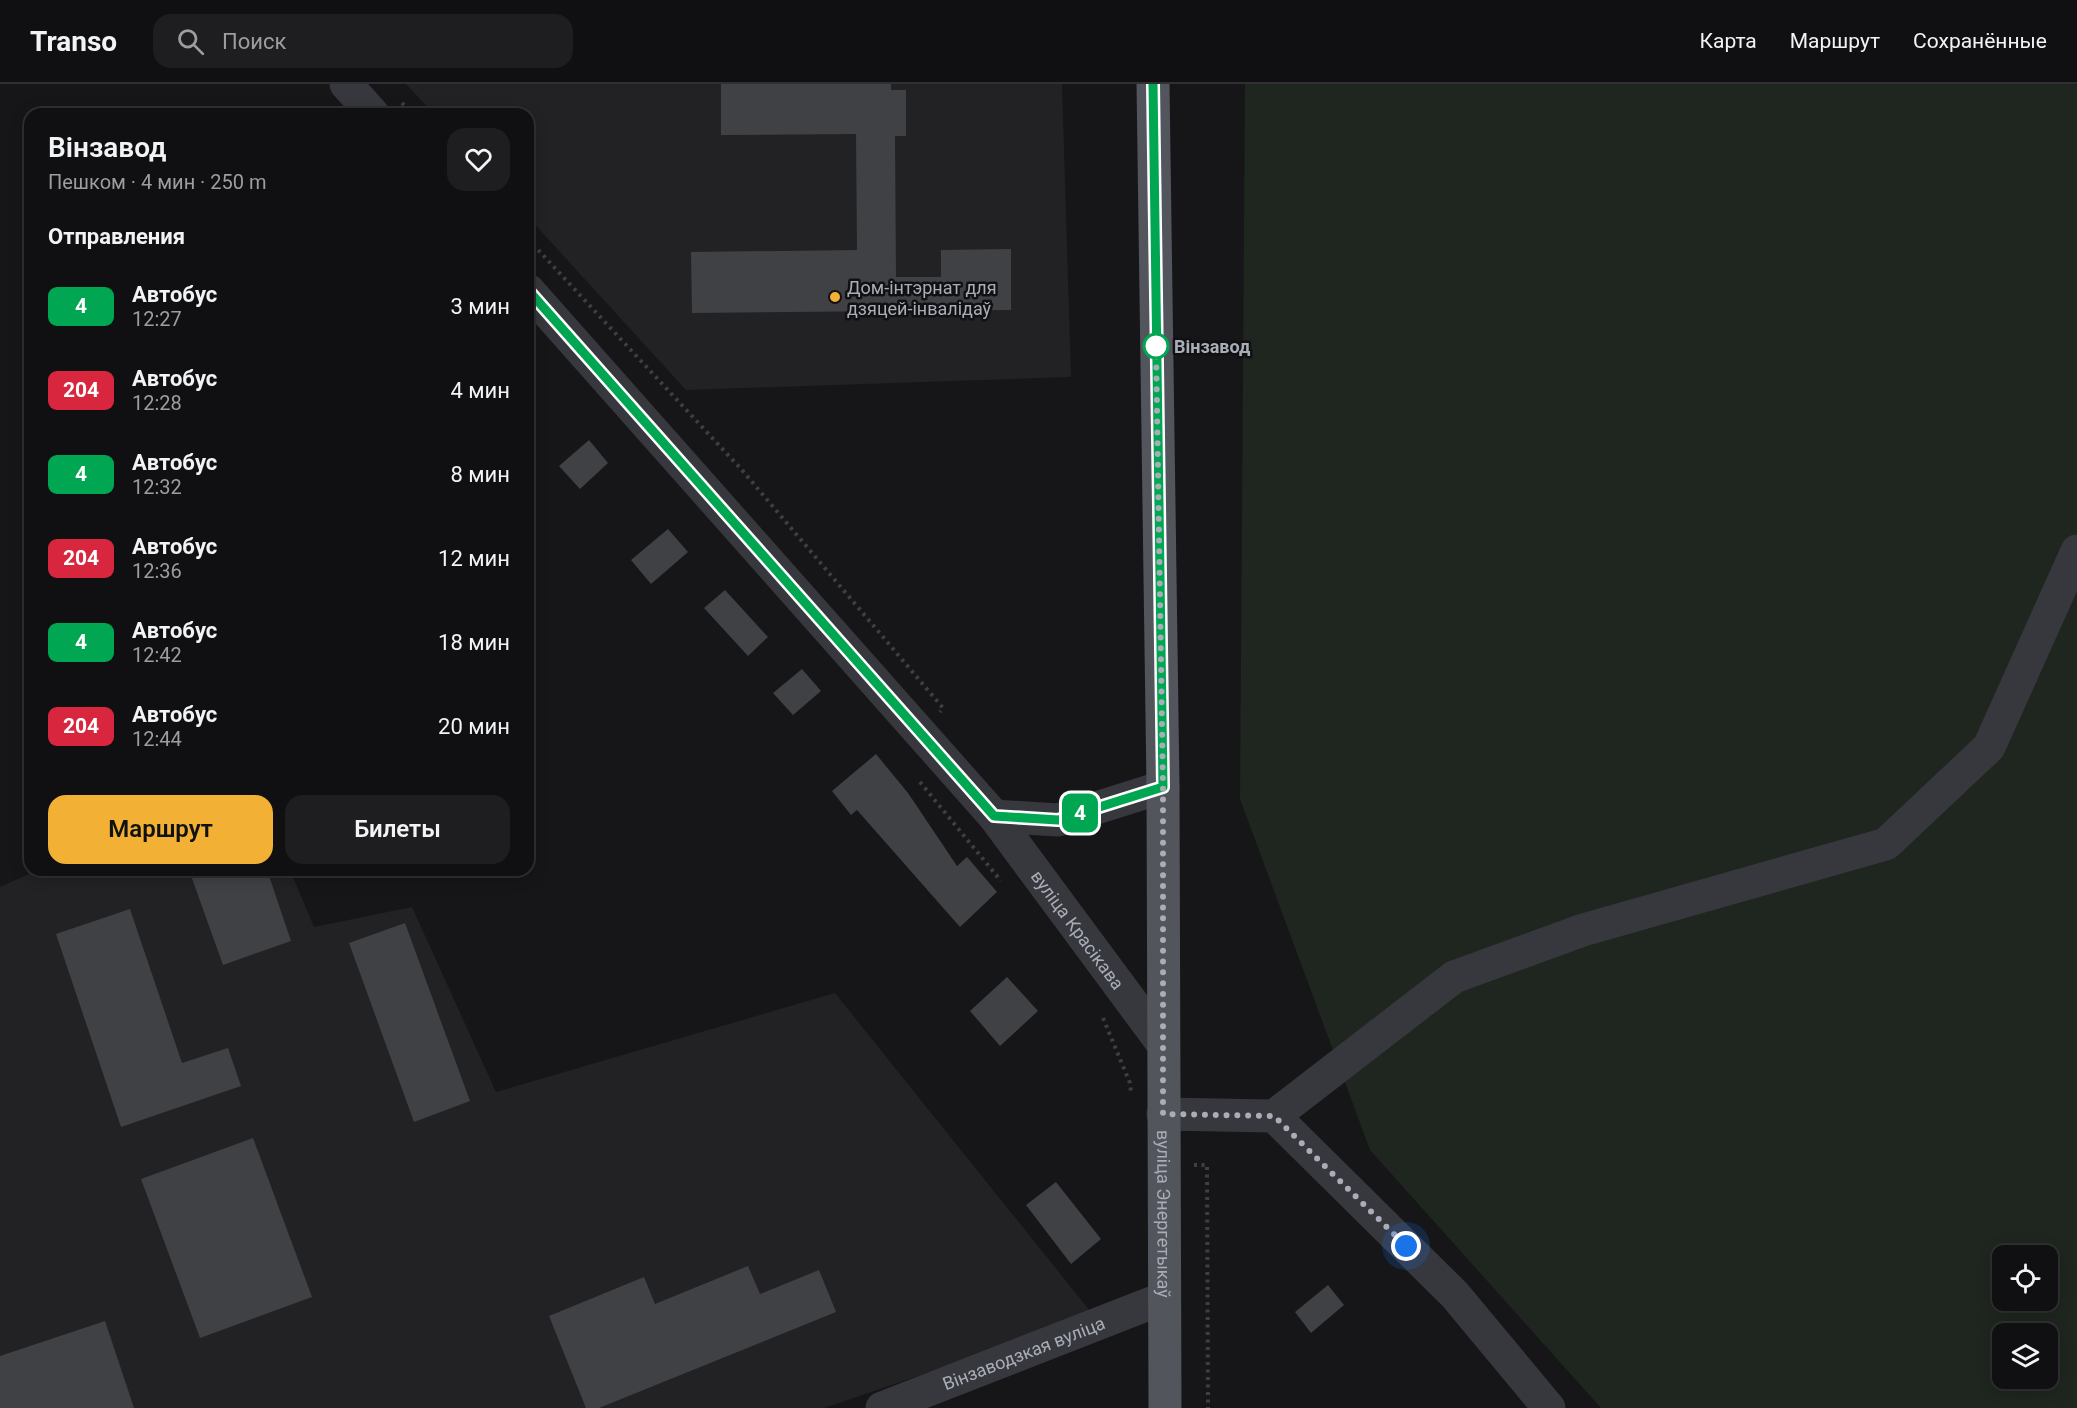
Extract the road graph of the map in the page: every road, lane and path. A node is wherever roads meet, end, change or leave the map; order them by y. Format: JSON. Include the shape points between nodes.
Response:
{"nodes":[{"id":1,"x":346,"y":84,"type":"edge"},
{"id":2,"x":1153,"y":84,"type":"edge"},
{"id":3,"x":368,"y":108,"type":"edge"},
{"id":4,"x":534,"y":297,"type":"edge"},
{"id":5,"x":2077,"y":551,"type":"edge"},
{"id":6,"x":1163,"y":787,"type":"junction"},
{"id":7,"x":994,"y":816,"type":"junction"},
{"id":8,"x":1162,"y":1044,"type":"junction"},
{"id":9,"x":1163,"y":1114,"type":"junction"},
{"id":10,"x":1274,"y":1116,"type":"junction"},
{"id":11,"x":1164,"y":1298,"type":"junction"},
{"id":12,"x":882,"y":1408,"type":"edge"},
{"id":13,"x":1165,"y":1408,"type":"edge"},
{"id":14,"x":1549,"y":1408,"type":"edge"}],
"edges":[{"from":1,"to":3,"type":"street"},
{"from":2,"to":6,"type":"main road","name":"вуліца Энергетыкаў"},
{"from":4,"to":7,"type":"street","name":"вуліца Красікава"},
{"from":5,"to":10,"type":"street","via":[[1989,747],[1886,844],[1583,930],[1454,977]]},
{"from":6,"to":7,"type":"street","via":[[1058,820]]},
{"from":6,"to":8,"type":"main road","name":"вуліца Энергетыкаў"},
{"from":7,"to":8,"type":"street","name":"вуліца Красікава"},
{"from":8,"to":9,"type":"main road","name":"вуліца Энергетыкаў"},
{"from":9,"to":10,"type":"street"},
{"from":9,"to":11,"type":"main road","name":"вуліца Энергетыкаў"},
{"from":10,"to":14,"type":"street","via":[[1455,1295]]},
{"from":11,"to":12,"type":"street","name":"Вінзаводзкая вуліца"},
{"from":11,"to":13,"type":"main road","name":"вуліца Энергетыкаў"}]}
